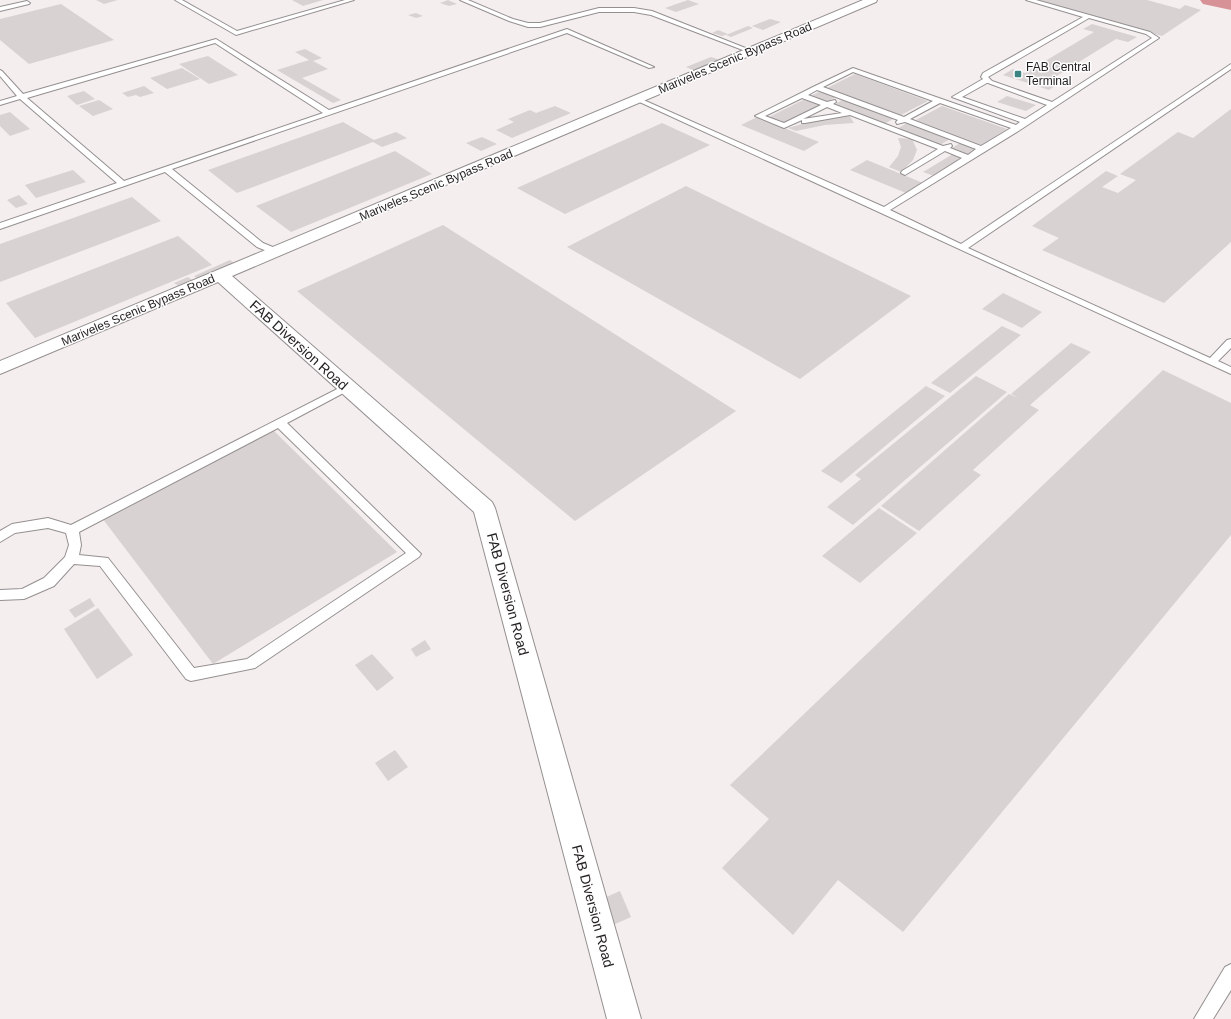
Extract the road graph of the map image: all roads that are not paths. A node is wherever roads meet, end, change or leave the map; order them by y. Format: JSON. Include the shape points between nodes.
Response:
{"nodes":[{"id":1,"x":178,"y":0,"type":"edge"},
{"id":2,"x":351,"y":0,"type":"edge"},
{"id":3,"x":463,"y":0,"type":"edge"},
{"id":4,"x":872,"y":0,"type":"edge"},
{"id":5,"x":1029,"y":0,"type":"edge"},
{"id":6,"x":28,"y":3,"type":"dead end"},
{"id":7,"x":0,"y":9,"type":"edge"},
{"id":8,"x":1087,"y":17,"type":"junction"},
{"id":9,"x":750,"y":51,"type":"junction"},
{"id":10,"x":1231,"y":66,"type":"edge"},
{"id":11,"x":651,"y":67,"type":"dead end"},
{"id":12,"x":0,"y":72,"type":"edge"},
{"id":13,"x":987,"y":80,"type":"junction"},
{"id":14,"x":817,"y":88,"type":"junction"},
{"id":15,"x":802,"y":95,"type":"junction"},
{"id":16,"x":22,"y":97,"type":"junction"},
{"id":17,"x":842,"y":97,"type":"junction"},
{"id":18,"x":637,"y":99,"type":"junction"},
{"id":19,"x":940,"y":100,"type":"junction"},
{"id":20,"x":0,"y":103,"type":"edge"},
{"id":21,"x":827,"y":104,"type":"junction"},
{"id":22,"x":1053,"y":105,"type":"junction"},
{"id":23,"x":328,"y":113,"type":"junction"},
{"id":24,"x":851,"y":113,"type":"junction"},
{"id":25,"x":904,"y":120,"type":"junction"},
{"id":26,"x":1026,"y":122,"type":"junction"},
{"id":27,"x":784,"y":126,"type":"junction"},
{"id":28,"x":890,"y":128,"type":"junction"},
{"id":29,"x":1017,"y":128,"type":"junction"},
{"id":30,"x":881,"y":133,"type":"dead end"},
{"id":31,"x":918,"y":139,"type":"junction"},
{"id":32,"x":958,"y":140,"type":"junction"},
{"id":33,"x":944,"y":149,"type":"junction"},
{"id":34,"x":982,"y":149,"type":"junction"},
{"id":35,"x":969,"y":158,"type":"junction"},
{"id":36,"x":167,"y":169,"type":"junction"},
{"id":37,"x":905,"y":173,"type":"junction"},
{"id":38,"x":929,"y":183,"type":"junction"},
{"id":39,"x":123,"y":184,"type":"junction"},
{"id":40,"x":884,"y":210,"type":"junction"},
{"id":41,"x":0,"y":226,"type":"edge"},
{"id":42,"x":962,"y":248,"type":"junction"},
{"id":43,"x":277,"y":252,"type":"junction"},
{"id":44,"x":220,"y":275,"type":"junction"},
{"id":45,"x":1231,"y":342,"type":"edge"},
{"id":46,"x":1212,"y":362,"type":"junction"},
{"id":47,"x":0,"y":368,"type":"edge"},
{"id":48,"x":1231,"y":371,"type":"edge"},
{"id":49,"x":346,"y":387,"type":"junction"},
{"id":50,"x":279,"y":422,"type":"junction"},
{"id":51,"x":72,"y":530,"type":"junction"},
{"id":52,"x":0,"y":537,"type":"edge"},
{"id":53,"x":71,"y":559,"type":"junction"},
{"id":54,"x":0,"y":595,"type":"edge"},
{"id":55,"x":1231,"y":973,"type":"edge"},
{"id":56,"x":624,"y":1019,"type":"edge"},
{"id":57,"x":1203,"y":1019,"type":"edge"}],
"edges":[{"from":1,"to":2,"type":"lane","via":[[236,33]]},
{"from":3,"to":9,"type":"lane","via":[[528,25],[540,25],[599,10],[652,13]]},
{"from":4,"to":9,"type":"main road","name":"Mariveles Scenic Bypass Road"},
{"from":5,"to":8,"type":"lane"},
{"from":6,"to":7,"type":"lane"},
{"from":8,"to":13,"type":"lane","via":[[989,70],[984,74]]},
{"from":8,"to":22,"type":"lane","via":[[1148,33],[1156,38]]},
{"from":9,"to":18,"type":"main road","name":"Mariveles Scenic Bypass Road"},
{"from":10,"to":42,"type":"lane"},
{"from":11,"to":23,"type":"lane","via":[[567,31]]},
{"from":12,"to":16,"type":"lane"},
{"from":13,"to":22,"type":"lane"},
{"from":13,"to":26,"type":"lane","via":[[956,97]]},
{"from":14,"to":15,"type":"lane"},
{"from":14,"to":17,"type":"lane"},
{"from":14,"to":19,"type":"lane","via":[[853,70]]},
{"from":15,"to":21,"type":"lane"},
{"from":15,"to":27,"type":"lane","via":[[759,116]]},
{"from":16,"to":20,"type":"lane"},
{"from":16,"to":23,"type":"lane","via":[[216,41]]},
{"from":16,"to":39,"type":"lane"},
{"from":17,"to":21,"type":"lane"},
{"from":17,"to":25,"type":"lane"},
{"from":18,"to":40,"type":"lane"},
{"from":18,"to":43,"type":"main road","name":"Mariveles Scenic Bypass Road"},
{"from":19,"to":25,"type":"lane"},
{"from":19,"to":29,"type":"lane"},
{"from":21,"to":24,"type":"lane"},
{"from":21,"to":27,"type":"lane"},
{"from":22,"to":26,"type":"lane"},
{"from":23,"to":36,"type":"lane"},
{"from":24,"to":27,"type":"lane"},
{"from":24,"to":28,"type":"lane"},
{"from":25,"to":28,"type":"lane"},
{"from":25,"to":32,"type":"lane"},
{"from":26,"to":29,"type":"lane"},
{"from":28,"to":30,"type":"lane"},
{"from":28,"to":31,"type":"lane"},
{"from":29,"to":34,"type":"lane"},
{"from":31,"to":33,"type":"lane"},
{"from":31,"to":37,"type":"lane","via":[[920,153],[917,161]]},
{"from":32,"to":33,"type":"lane"},
{"from":32,"to":34,"type":"lane"},
{"from":33,"to":35,"type":"lane"},
{"from":33,"to":37,"type":"lane"},
{"from":34,"to":35,"type":"lane"},
{"from":35,"to":38,"type":"lane"},
{"from":36,"to":39,"type":"lane"},
{"from":36,"to":43,"type":"lane","via":[[260,245]]},
{"from":37,"to":38,"type":"lane"},
{"from":38,"to":40,"type":"lane"},
{"from":39,"to":41,"type":"lane"},
{"from":40,"to":42,"type":"lane"},
{"from":42,"to":46,"type":"lane"},
{"from":43,"to":44,"type":"main road","name":"Mariveles Scenic Bypass Road"},
{"from":44,"to":47,"type":"main road","name":"Mariveles Scenic Bypass Road"},
{"from":44,"to":49,"type":"main road","name":"FAB Diversion Road"},
{"from":45,"to":46,"type":"lane"},
{"from":46,"to":48,"type":"lane"},
{"from":49,"to":50,"type":"lane"},
{"from":49,"to":56,"type":"main road","name":"FAB Diversion Road","via":[[484,508]]},
{"from":50,"to":51,"type":"lane"},
{"from":50,"to":53,"type":"lane","via":[[416,554],[250,664],[191,675],[104,561]]},
{"from":51,"to":52,"type":"lane","via":[[48,523],[12,529]]},
{"from":51,"to":53,"type":"lane","via":[[75,545]]},
{"from":53,"to":54,"type":"lane","via":[[49,582],[24,594]]},
{"from":55,"to":57,"type":"lane"}]}
